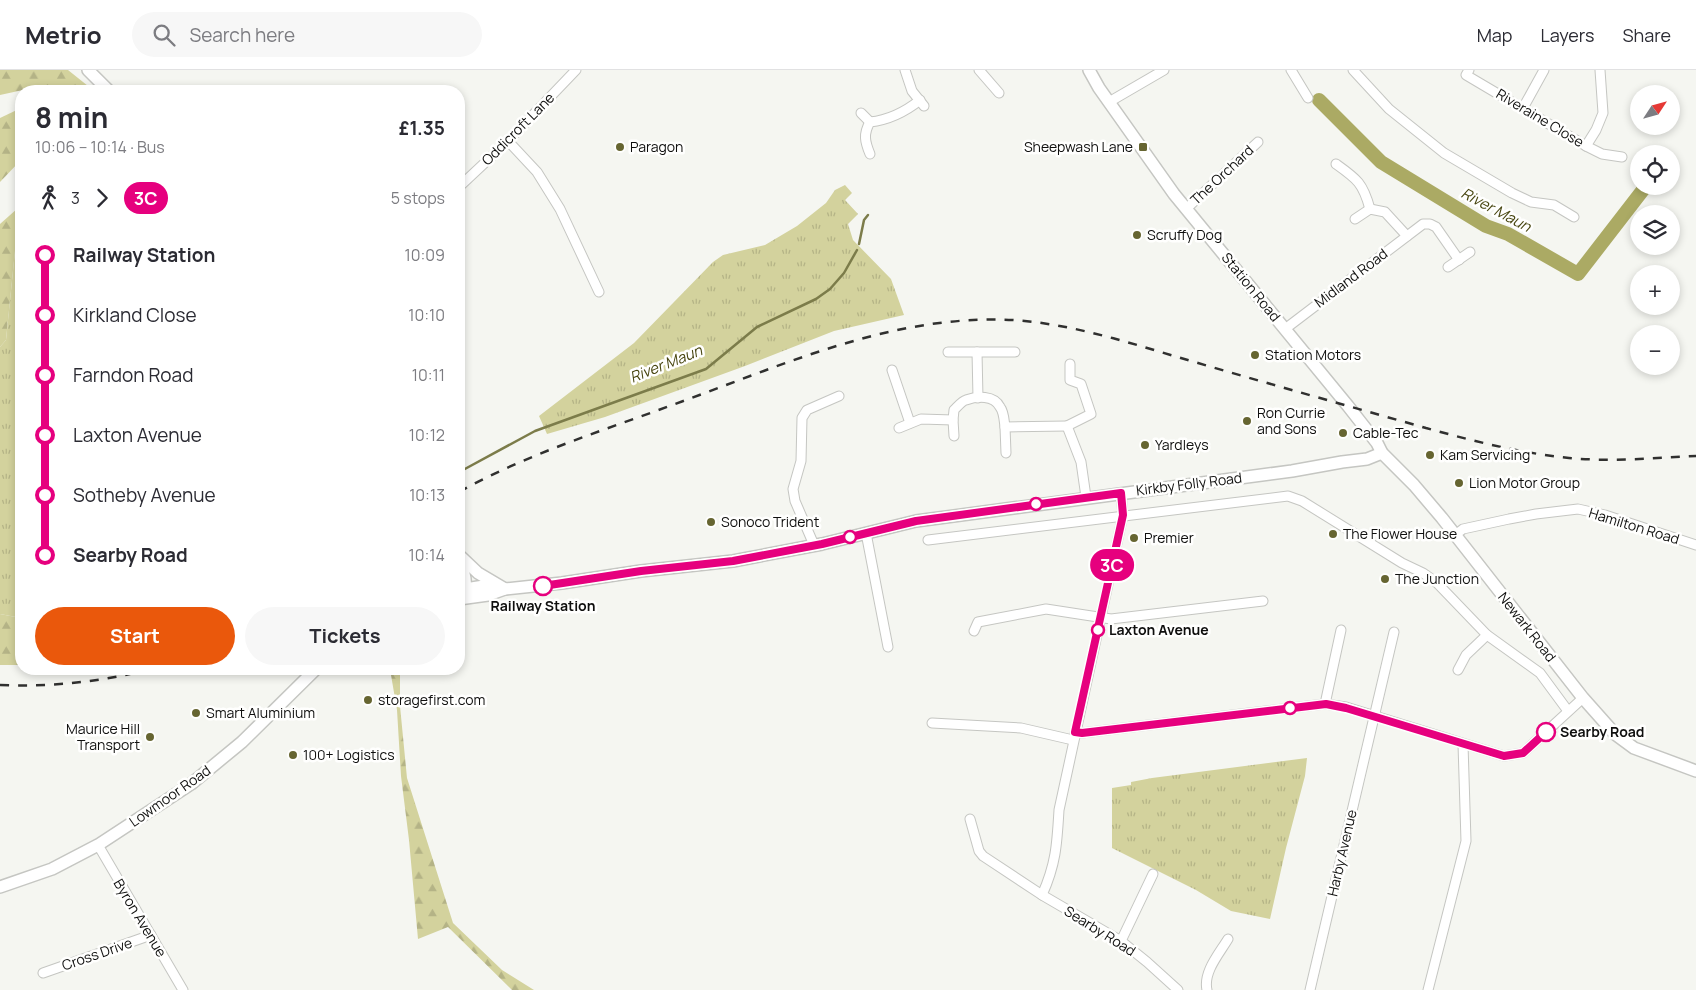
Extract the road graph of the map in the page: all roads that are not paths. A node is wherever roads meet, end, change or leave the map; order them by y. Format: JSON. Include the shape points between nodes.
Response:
{"nodes":[{"id":1,"x":88,"y":70,"type":"edge"},
{"id":2,"x":576,"y":70,"type":"edge"},
{"id":3,"x":905,"y":70,"type":"edge"},
{"id":4,"x":979,"y":70,"type":"edge"},
{"id":5,"x":1089,"y":70,"type":"edge"},
{"id":6,"x":1164,"y":70,"type":"edge"},
{"id":7,"x":1290,"y":70,"type":"edge"},
{"id":8,"x":1353,"y":70,"type":"edge"},
{"id":9,"x":1469,"y":70,"type":"edge"},
{"id":10,"x":1544,"y":70,"type":"edge"},
{"id":11,"x":1600,"y":70,"type":"edge"},
{"id":12,"x":103,"y":85,"type":"edge"},
{"id":13,"x":999,"y":93,"type":"dead end"},
{"id":14,"x":1308,"y":98,"type":"dead end"},
{"id":15,"x":1109,"y":102,"type":"junction"},
{"id":16,"x":1522,"y":108,"type":"junction"},
{"id":17,"x":861,"y":113,"type":"dead end"},
{"id":18,"x":870,"y":122,"type":"junction"},
{"id":19,"x":508,"y":141,"type":"junction"},
{"id":20,"x":1258,"y":142,"type":"dead end"},
{"id":21,"x":1586,"y":146,"type":"junction"},
{"id":22,"x":870,"y":154,"type":"dead end"},
{"id":23,"x":1622,"y":157,"type":"dead end"},
{"id":24,"x":1336,"y":164,"type":"dead end"},
{"id":25,"x":465,"y":181,"type":"edge"},
{"id":26,"x":1186,"y":209,"type":"junction"},
{"id":27,"x":1370,"y":209,"type":"junction"},
{"id":28,"x":1355,"y":219,"type":"dead end"},
{"id":29,"x":1562,"y":222,"type":"dead end"},
{"id":30,"x":1407,"y":236,"type":"junction"},
{"id":31,"x":1470,"y":252,"type":"dead end"},
{"id":32,"x":1459,"y":260,"type":"junction"},
{"id":33,"x":1448,"y":268,"type":"dead end"},
{"id":34,"x":599,"y":292,"type":"dead end"},
{"id":35,"x":1285,"y":329,"type":"junction"},
{"id":36,"x":948,"y":352,"type":"dead end"},
{"id":37,"x":977,"y":352,"type":"junction"},
{"id":38,"x":1015,"y":352,"type":"dead end"},
{"id":39,"x":1070,"y":364,"type":"dead end"},
{"id":40,"x":892,"y":370,"type":"dead end"},
{"id":41,"x":839,"y":396,"type":"dead end"},
{"id":42,"x":978,"y":398,"type":"junction"},
{"id":43,"x":953,"y":420,"type":"junction"},
{"id":44,"x":910,"y":423,"type":"junction"},
{"id":45,"x":1067,"y":426,"type":"junction"},
{"id":46,"x":1005,"y":427,"type":"junction"},
{"id":47,"x":899,"y":428,"type":"dead end"},
{"id":48,"x":954,"y":436,"type":"dead end"},
{"id":49,"x":1006,"y":452,"type":"dead end"},
{"id":50,"x":1382,"y":453,"type":"junction"},
{"id":51,"x":1121,"y":493,"type":"junction"},
{"id":52,"x":1086,"y":498,"type":"junction"},
{"id":53,"x":1123,"y":515,"type":"junction"},
{"id":54,"x":866,"y":533,"type":"junction"},
{"id":55,"x":1455,"y":535,"type":"junction"},
{"id":56,"x":928,"y":540,"type":"dead end"},
{"id":57,"x":1372,"y":544,"type":"joint"},
{"id":58,"x":1696,"y":545,"type":"edge"},
{"id":59,"x":814,"y":546,"type":"junction"},
{"id":60,"x":465,"y":561,"type":"edge"},
{"id":61,"x":505,"y":590,"type":"junction"},
{"id":62,"x":465,"y":592,"type":"edge"},
{"id":63,"x":1263,"y":601,"type":"dead end"},
{"id":64,"x":1101,"y":618,"type":"junction"},
{"id":65,"x":1341,"y":630,"type":"dead end"},
{"id":66,"x":974,"y":631,"type":"dead end"},
{"id":67,"x":1394,"y":632,"type":"dead end"},
{"id":68,"x":1486,"y":635,"type":"junction"},
{"id":69,"x":888,"y":647,"type":"dead end"},
{"id":70,"x":1458,"y":670,"type":"dead end"},
{"id":71,"x":310,"y":675,"type":"edge"},
{"id":72,"x":1583,"y":698,"type":"junction"},
{"id":73,"x":1326,"y":704,"type":"junction"},
{"id":74,"x":1568,"y":711,"type":"junction"},
{"id":75,"x":1374,"y":716,"type":"junction"},
{"id":76,"x":932,"y":723,"type":"dead end"},
{"id":77,"x":1074,"y":736,"type":"junction"},
{"id":78,"x":1463,"y":744,"type":"junction"},
{"id":79,"x":1696,"y":771,"type":"edge"},
{"id":80,"x":970,"y":819,"type":"dead end"},
{"id":81,"x":98,"y":845,"type":"junction"},
{"id":82,"x":1153,"y":874,"type":"dead end"},
{"id":83,"x":0,"y":887,"type":"edge"},
{"id":84,"x":1042,"y":895,"type":"junction"},
{"id":85,"x":151,"y":936,"type":"junction"},
{"id":86,"x":1228,"y":939,"type":"dead end"},
{"id":87,"x":1121,"y":941,"type":"junction"},
{"id":88,"x":43,"y":972,"type":"dead end"},
{"id":89,"x":183,"y":990,"type":"edge"},
{"id":90,"x":1178,"y":990,"type":"edge"},
{"id":91,"x":1207,"y":990,"type":"edge"},
{"id":92,"x":1310,"y":990,"type":"edge"},
{"id":93,"x":1428,"y":990,"type":"edge"}],
"edges":[{"from":1,"to":12,"type":"main road"},
{"from":2,"to":19,"type":"street","name":"Oddicroft Lane"},
{"from":3,"to":18,"type":"street","via":[[912,91],[922,103]]},
{"from":4,"to":13,"type":"street"},
{"from":5,"to":15,"type":"main road","name":"Station Road"},
{"from":6,"to":15,"type":"street"},
{"from":7,"to":14,"type":"street"},
{"from":8,"to":29,"type":"street","via":[[1389,109],[1444,153],[1531,202],[1554,204],[1571,215]]},
{"from":9,"to":16,"type":"street","name":"Riveraine Close","via":[[1466,75]]},
{"from":10,"to":16,"type":"street"},
{"from":11,"to":21,"type":"street","via":[[1603,113]]},
{"from":15,"to":26,"type":"main road","name":"Station Road"},
{"from":16,"to":21,"type":"street","name":"Riveraine Close"},
{"from":17,"to":18,"type":"street"},
{"from":18,"to":22,"type":"street","via":[[865,130]]},
{"from":19,"to":25,"type":"street","name":"Oddicroft Lane"},
{"from":19,"to":34,"type":"street","via":[[538,172],[560,209]]},
{"from":20,"to":26,"type":"street","name":"The Orchard"},
{"from":21,"to":23,"type":"street","name":"Riveraine Close","via":[[1602,154]]},
{"from":24,"to":27,"type":"street","via":[[1354,176],[1365,190]]},
{"from":26,"to":35,"type":"main road","name":"Station Road"},
{"from":27,"to":28,"type":"street"},
{"from":27,"to":30,"type":"street","via":[[1386,212]]},
{"from":30,"to":32,"type":"street","name":"Midland Road","via":[[1423,224],[1430,224],[1436,227]]},
{"from":30,"to":35,"type":"street","name":"Midland Road"},
{"from":31,"to":32,"type":"street"},
{"from":32,"to":33,"type":"street"},
{"from":35,"to":50,"type":"main road","name":"Station Road"},
{"from":36,"to":37,"type":"street"},
{"from":37,"to":38,"type":"street"},
{"from":37,"to":42,"type":"street"},
{"from":39,"to":45,"type":"street","via":[[1070,380],[1080,384],[1091,414]]},
{"from":40,"to":44,"type":"street"},
{"from":41,"to":59,"type":"street","via":[[807,410],[802,418],[801,461],[793,488],[795,501]]},
{"from":42,"to":43,"type":"street","via":[[965,400],[959,405],[954,410]]},
{"from":42,"to":46,"type":"street","via":[[990,398],[998,403]]},
{"from":43,"to":44,"type":"street","via":[[921,418]]},
{"from":43,"to":48,"type":"street"},
{"from":44,"to":47,"type":"street"},
{"from":45,"to":46,"type":"street"},
{"from":45,"to":52,"type":"street","via":[[1081,462]]},
{"from":46,"to":49,"type":"street"},
{"from":50,"to":51,"type":"main road","name":"Kirkby Folly Road","via":[[1366,459]]},
{"from":50,"to":55,"type":"main road","name":"Newark Road","via":[[1414,485]]},
{"from":51,"to":52,"type":"main road","name":"Kirkby Folly Road"},
{"from":51,"to":53,"type":"street"},
{"from":52,"to":54,"type":"main road","name":"Kirkby Folly Road","via":[[916,521]]},
{"from":53,"to":56,"type":"street","name":"Kirkby Folly Road"},
{"from":53,"to":57,"type":"street","name":"Kirkby Folly Road","via":[[1288,496],[1302,501]]},
{"from":53,"to":64,"type":"street"},
{"from":54,"to":59,"type":"main road","name":"Kirkby Folly Road"},
{"from":54,"to":69,"type":"street"},
{"from":55,"to":58,"type":"street","name":"Hamilton Road","via":[[1463,530],[1510,519],[1578,509]]},
{"from":55,"to":72,"type":"main road","name":"Newark Road"},
{"from":57,"to":68,"type":"street","name":"Newark Road","via":[[1437,583]]},
{"from":59,"to":61,"type":"main road","name":"Kirkby Folly Road","via":[[733,561]]},
{"from":60,"to":61,"type":"main road"},
{"from":61,"to":62,"type":"main road","via":[[484,586]]},
{"from":63,"to":64,"type":"street"},
{"from":64,"to":66,"type":"street","via":[[1046,609],[978,622]]},
{"from":64,"to":77,"type":"street"},
{"from":65,"to":73,"type":"street"},
{"from":67,"to":75,"type":"street","name":"Harby Avenue"},
{"from":68,"to":70,"type":"street","via":[[1466,655]]},
{"from":68,"to":74,"type":"street","name":"Newark Road","via":[[1540,673]]},
{"from":71,"to":81,"type":"main road","name":"Lowmoor Road","via":[[242,742],[191,784]]},
{"from":72,"to":74,"type":"street"},
{"from":72,"to":79,"type":"main road","name":"Newark Road","via":[[1615,734],[1634,748]]},
{"from":73,"to":75,"type":"street"},
{"from":73,"to":77,"type":"street"},
{"from":74,"to":78,"type":"street","via":[[1523,753],[1504,756]]},
{"from":75,"to":78,"type":"street"},
{"from":75,"to":92,"type":"street","name":"Harby Avenue"},
{"from":76,"to":77,"type":"street","via":[[1022,728]]},
{"from":77,"to":84,"type":"street","via":[[1059,810],[1057,845],[1051,874]]},
{"from":78,"to":93,"type":"street","via":[[1466,841]]},
{"from":80,"to":84,"type":"street","name":"Searby Road","via":[[983,856]]},
{"from":81,"to":83,"type":"main road","name":"Lowmoor Road","via":[[52,869]]},
{"from":81,"to":85,"type":"street","name":"Byron Avenue"},
{"from":82,"to":87,"type":"street"},
{"from":84,"to":87,"type":"street","name":"Searby Road"},
{"from":85,"to":88,"type":"street","name":"Cross Drive"},
{"from":85,"to":89,"type":"street","name":"Byron Avenue"},
{"from":86,"to":91,"type":"street","via":[[1206,975]]},
{"from":87,"to":90,"type":"street","name":"Searby Road"}]}
